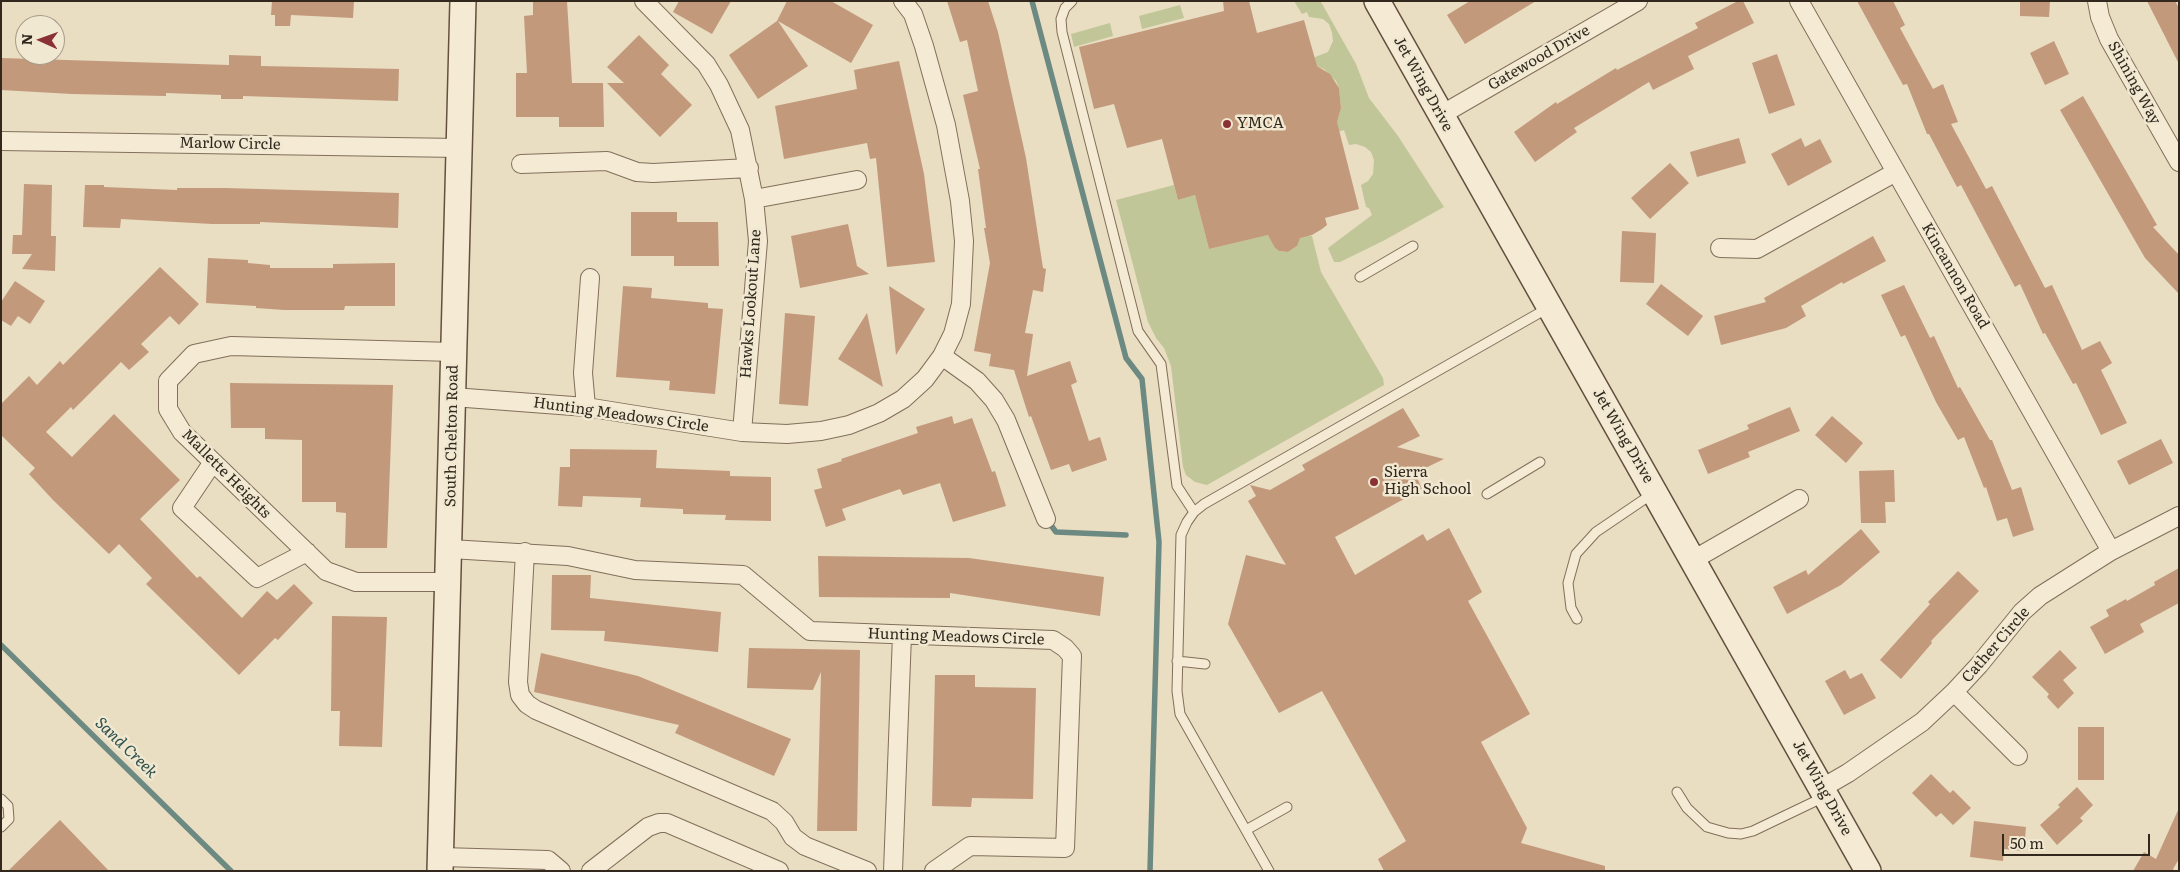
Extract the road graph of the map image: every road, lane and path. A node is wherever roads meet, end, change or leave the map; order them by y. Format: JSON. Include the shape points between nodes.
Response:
{"nodes":[{"id":1,"x":463,"y":1,"type":"edge"},
{"id":2,"x":644,"y":1,"type":"edge"},
{"id":3,"x":903,"y":1,"type":"edge"},
{"id":4,"x":1072,"y":1,"type":"edge"},
{"id":5,"x":1377,"y":1,"type":"edge"},
{"id":6,"x":1638,"y":1,"type":"edge"},
{"id":7,"x":1799,"y":1,"type":"edge"},
{"id":8,"x":2098,"y":1,"type":"edge"},
{"id":9,"x":1440,"y":115,"type":"junction"},
{"id":10,"x":1,"y":141,"type":"edge"},
{"id":11,"x":459,"y":148,"type":"junction"},
{"id":12,"x":2179,"y":162,"type":"edge"},
{"id":13,"x":521,"y":164,"type":"dead end"},
{"id":14,"x":749,"y":168,"type":"junction"},
{"id":15,"x":1896,"y":172,"type":"junction"},
{"id":16,"x":857,"y":180,"type":"dead end"},
{"id":17,"x":754,"y":199,"type":"junction"},
{"id":18,"x":1413,"y":246,"type":"dead end"},
{"id":19,"x":1720,"y":248,"type":"dead end"},
{"id":20,"x":1360,"y":277,"type":"dead end"},
{"id":21,"x":590,"y":278,"type":"dead end"},
{"id":22,"x":1550,"y":308,"type":"junction"},
{"id":23,"x":454,"y":352,"type":"junction"},
{"id":24,"x":942,"y":356,"type":"junction"},
{"id":25,"x":453,"y":397,"type":"junction"},
{"id":26,"x":586,"y":407,"type":"junction"},
{"id":27,"x":742,"y":432,"type":"junction"},
{"id":28,"x":213,"y":462,"type":"junction"},
{"id":29,"x":1540,"y":462,"type":"dead end"},
{"id":30,"x":1654,"y":492,"type":"junction"},
{"id":31,"x":1487,"y":494,"type":"dead end"},
{"id":32,"x":1799,"y":499,"type":"dead end"},
{"id":33,"x":1194,"y":512,"type":"junction"},
{"id":34,"x":2179,"y":516,"type":"edge"},
{"id":35,"x":1046,"y":519,"type":"dead end"},
{"id":36,"x":450,"y":549,"type":"junction"},
{"id":37,"x":2111,"y":551,"type":"junction"},
{"id":38,"x":307,"y":552,"type":"junction"},
{"id":39,"x":525,"y":552,"type":"junction"},
{"id":40,"x":1693,"y":560,"type":"junction"},
{"id":41,"x":449,"y":582,"type":"junction"},
{"id":42,"x":1576,"y":619,"type":"dead end"},
{"id":43,"x":902,"y":635,"type":"junction"},
{"id":44,"x":1177,"y":661,"type":"junction"},
{"id":45,"x":1205,"y":664,"type":"dead end"},
{"id":46,"x":1954,"y":692,"type":"junction"},
{"id":47,"x":2018,"y":756,"type":"dead end"},
{"id":48,"x":1677,"y":792,"type":"dead end"},
{"id":49,"x":1824,"y":792,"type":"junction"},
{"id":50,"x":1,"y":799,"type":"edge"},
{"id":51,"x":1287,"y":807,"type":"dead end"},
{"id":52,"x":1,"y":827,"type":"edge"},
{"id":53,"x":1246,"y":830,"type":"junction"},
{"id":54,"x":441,"y":864,"type":"edge"},
{"id":55,"x":561,"y":871,"type":"edge"},
{"id":56,"x":591,"y":871,"type":"edge"},
{"id":57,"x":779,"y":871,"type":"edge"},
{"id":58,"x":867,"y":871,"type":"edge"},
{"id":59,"x":893,"y":871,"type":"edge"},
{"id":60,"x":934,"y":871,"type":"edge"},
{"id":61,"x":1269,"y":871,"type":"edge"},
{"id":62,"x":1868,"y":871,"type":"edge"}],
"edges":[{"from":1,"to":11,"type":"main road","name":"South Chelton Road"},
{"from":2,"to":14,"type":"street","name":"Hawks Lookout Lane","via":[[706,64],[740,130]]},
{"from":3,"to":24,"type":"street","name":"Hunting Meadows Circle","via":[[912,14],[924,46],[946,125],[960,201],[964,273],[953,334]]},
{"from":4,"to":33,"type":"lane","via":[[1065,8],[1061,20],[1062,32],[1138,331],[1161,364],[1177,486]]},
{"from":5,"to":9,"type":"main road","name":"Jet Wing Drive"},
{"from":6,"to":9,"type":"street","name":"Gatewood Drive"},
{"from":7,"to":15,"type":"street","name":"Kincannon Road"},
{"from":8,"to":12,"type":"street","name":"Shining Way","via":[[2100,17],[2109,39]]},
{"from":9,"to":22,"type":"main road","name":"Jet Wing Drive"},
{"from":10,"to":11,"type":"street","name":"Marlow Circle"},
{"from":11,"to":23,"type":"main road","name":"South Chelton Road"},
{"from":13,"to":14,"type":"street","via":[[607,161],[637,172],[653,173]]},
{"from":14,"to":17,"type":"street","name":"Hawks Lookout Lane"},
{"from":15,"to":19,"type":"street","via":[[1757,249]]},
{"from":15,"to":37,"type":"street","name":"Kincannon Road"},
{"from":16,"to":17,"type":"street"},
{"from":17,"to":27,"type":"street","name":"Hawks Lookout Lane","via":[[758,241]]},
{"from":18,"to":20,"type":"lane"},
{"from":21,"to":26,"type":"street","via":[[583,374]]},
{"from":22,"to":30,"type":"main road","name":"Jet Wing Drive"},
{"from":22,"to":33,"type":"lane"},
{"from":23,"to":25,"type":"main road","name":"South Chelton Road"},
{"from":23,"to":28,"type":"street","name":"Mallette Heights","via":[[231,346],[194,354],[168,381],[168,409],[182,432]]},
{"from":24,"to":27,"type":"street","name":"Hunting Meadows Circle","via":[[925,379],[903,400],[879,414],[821,431],[787,434]]},
{"from":24,"to":35,"type":"street","via":[[978,381],[994,400],[1006,420]]},
{"from":25,"to":26,"type":"street","name":"Hunting Meadows Circle"},
{"from":25,"to":36,"type":"main road","name":"South Chelton Road"},
{"from":26,"to":27,"type":"street","name":"Hunting Meadows Circle"},
{"from":28,"to":38,"type":"street","name":"Mallette Heights"},
{"from":28,"to":38,"type":"street","via":[[182,508],[257,578]]},
{"from":29,"to":31,"type":"lane"},
{"from":30,"to":40,"type":"main road","name":"Jet Wing Drive"},
{"from":30,"to":42,"type":"lane","via":[[1596,532],[1576,554],[1568,583]]},
{"from":32,"to":40,"type":"street"},
{"from":33,"to":44,"type":"lane","via":[[1181,534]]},
{"from":34,"to":37,"type":"street","name":"Cather Circle"},
{"from":36,"to":39,"type":"street","name":"Hunting Meadows Circle"},
{"from":36,"to":41,"type":"main road","name":"South Chelton Road"},
{"from":37,"to":46,"type":"street","name":"Cather Circle","via":[[2040,596]]},
{"from":38,"to":41,"type":"street","name":"Mallette Heights","via":[[326,571],[356,582]]},
{"from":39,"to":43,"type":"street","name":"Hunting Meadows Circle","via":[[568,556],[635,570],[743,575],[810,630]]},
{"from":39,"to":58,"type":"street","via":[[518,682],[520,695],[527,704],[772,811],[793,837],[805,846]]},
{"from":40,"to":49,"type":"main road","name":"Jet Wing Drive"},
{"from":41,"to":54,"type":"main road","name":"South Chelton Road"},
{"from":43,"to":59,"type":"street"},
{"from":43,"to":60,"type":"street","name":"Hunting Meadows Circle","via":[[1053,640],[1072,656],[1066,848],[970,846]]},
{"from":44,"to":45,"type":"lane"},
{"from":44,"to":53,"type":"lane","via":[[1176,691],[1180,714]]},
{"from":46,"to":47,"type":"street"},
{"from":46,"to":49,"type":"street","name":"Cather Circle","via":[[1922,722]]},
{"from":48,"to":49,"type":"lane","via":[[1687,808],[1707,827],[1728,834],[1741,834],[1769,824]]},
{"from":49,"to":62,"type":"main road","name":"Jet Wing Drive"},
{"from":50,"to":52,"type":"lane","via":[[8,806],[9,820]]},
{"from":51,"to":53,"type":"lane"},
{"from":53,"to":61,"type":"lane"},
{"from":54,"to":55,"type":"street","via":[[548,860]]},
{"from":56,"to":57,"type":"street","via":[[648,827],[667,823]]}]}
